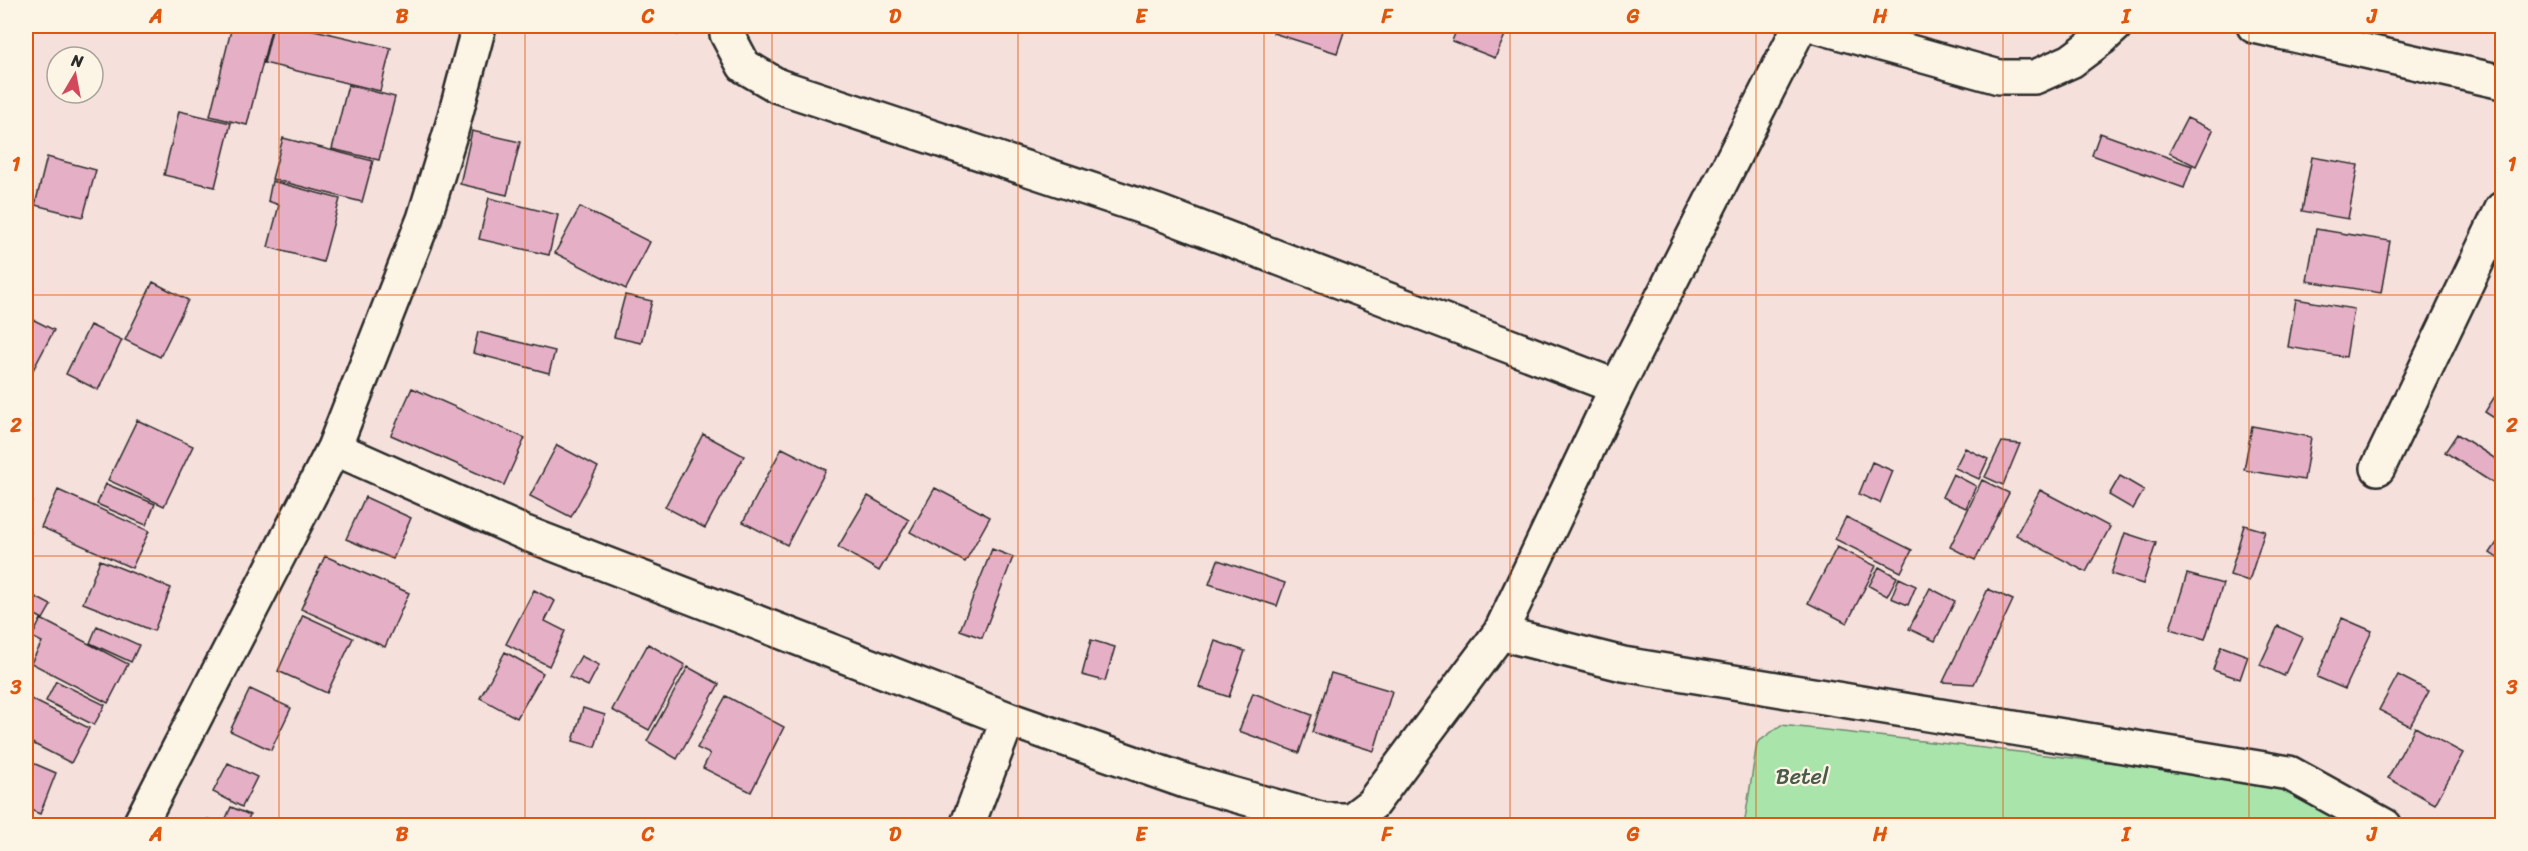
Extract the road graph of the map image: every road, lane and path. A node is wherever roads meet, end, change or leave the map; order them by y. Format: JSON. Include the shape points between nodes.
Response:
{"nodes":[{"id":1,"x":479,"y":26,"type":"edge"},
{"id":2,"x":726,"y":26,"type":"edge"},
{"id":3,"x":1800,"y":26,"type":"edge"},
{"id":4,"x":1816,"y":26,"type":"edge"},
{"id":5,"x":2115,"y":26,"type":"edge"},
{"id":6,"x":2254,"y":26,"type":"edge"},
{"id":7,"x":2502,"y":82,"type":"edge"},
{"id":8,"x":2502,"y":209,"type":"edge"},
{"id":9,"x":1617,"y":387,"type":"junction"},
{"id":10,"x":334,"y":448,"type":"junction"},
{"id":11,"x":2378,"y":468,"type":"dead end"},
{"id":12,"x":1500,"y":633,"type":"junction"},
{"id":13,"x":1008,"y":720,"type":"junction"},
{"id":14,"x":139,"y":825,"type":"edge"},
{"id":15,"x":967,"y":825,"type":"edge"},
{"id":16,"x":2385,"y":825,"type":"edge"}],
"edges":[{"from":1,"to":10,"type":"street","via":[[424,219]]},
{"from":2,"to":9,"type":"street","via":[[744,66],[778,86],[1158,212]]},
{"from":3,"to":9,"type":"street"},
{"from":4,"to":5,"type":"street","via":[[1999,77],[2035,77],[2071,61]]},
{"from":6,"to":7,"type":"street"},
{"from":8,"to":11,"type":"street"},
{"from":9,"to":12,"type":"street"},
{"from":10,"to":13,"type":"street","via":[[525,533]]},
{"from":10,"to":14,"type":"street"},
{"from":12,"to":13,"type":"street","via":[[1372,804],[1351,820],[1324,820],[1185,781]]},
{"from":12,"to":16,"type":"street","via":[[1623,664],[2289,773]]},
{"from":13,"to":15,"type":"street"}]}
